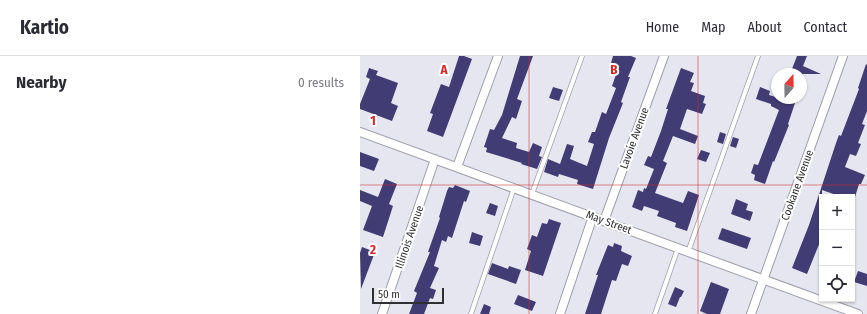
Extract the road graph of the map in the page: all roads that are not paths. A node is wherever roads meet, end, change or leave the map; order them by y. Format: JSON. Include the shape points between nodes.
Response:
{"nodes":[{"id":1,"x":498,"y":56,"type":"edge"},
{"id":2,"x":582,"y":56,"type":"edge"},
{"id":3,"x":664,"y":56,"type":"edge"},
{"id":4,"x":758,"y":56,"type":"edge"},
{"id":5,"x":843,"y":56,"type":"edge"},
{"id":6,"x":360,"y":132,"type":"edge"},
{"id":7,"x":435,"y":159,"type":"junction"},
{"id":8,"x":457,"y":167,"type":"junction"},
{"id":9,"x":514,"y":188,"type":"junction"},
{"id":10,"x":532,"y":194,"type":"junction"},
{"id":11,"x":592,"y":216,"type":"junction"},
{"id":12,"x":604,"y":221,"type":"junction"},
{"id":13,"x":678,"y":248,"type":"junction"},
{"id":14,"x":688,"y":252,"type":"junction"},
{"id":15,"x":763,"y":280,"type":"junction"},
{"id":16,"x":382,"y":314,"type":"edge"},
{"id":17,"x":471,"y":314,"type":"edge"},
{"id":18,"x":560,"y":314,"type":"edge"},
{"id":19,"x":655,"y":314,"type":"edge"},
{"id":20,"x":751,"y":314,"type":"edge"},
{"id":21,"x":858,"y":314,"type":"edge"}],
"edges":[{"from":1,"to":8,"type":"street"},
{"from":2,"to":10,"type":"lane"},
{"from":3,"to":12,"type":"street","name":"Lavoie Avenue"},
{"from":4,"to":14,"type":"lane"},
{"from":5,"to":15,"type":"street","name":"Cookane Avenue"},
{"from":6,"to":7,"type":"street","name":"May Street"},
{"from":7,"to":8,"type":"street","name":"May Street"},
{"from":7,"to":16,"type":"street","name":"Illinois Avenue"},
{"from":8,"to":9,"type":"street","name":"May Street"},
{"from":9,"to":10,"type":"street","name":"May Street"},
{"from":9,"to":17,"type":"lane"},
{"from":10,"to":11,"type":"street","name":"May Street"},
{"from":11,"to":12,"type":"street","name":"May Street"},
{"from":11,"to":18,"type":"street"},
{"from":12,"to":13,"type":"street","name":"May Street"},
{"from":13,"to":14,"type":"street","name":"May Street"},
{"from":13,"to":19,"type":"lane"},
{"from":14,"to":15,"type":"street","name":"May Street"},
{"from":15,"to":20,"type":"street","name":"Cookane Avenue"},
{"from":15,"to":21,"type":"street","name":"May Street"}]}
